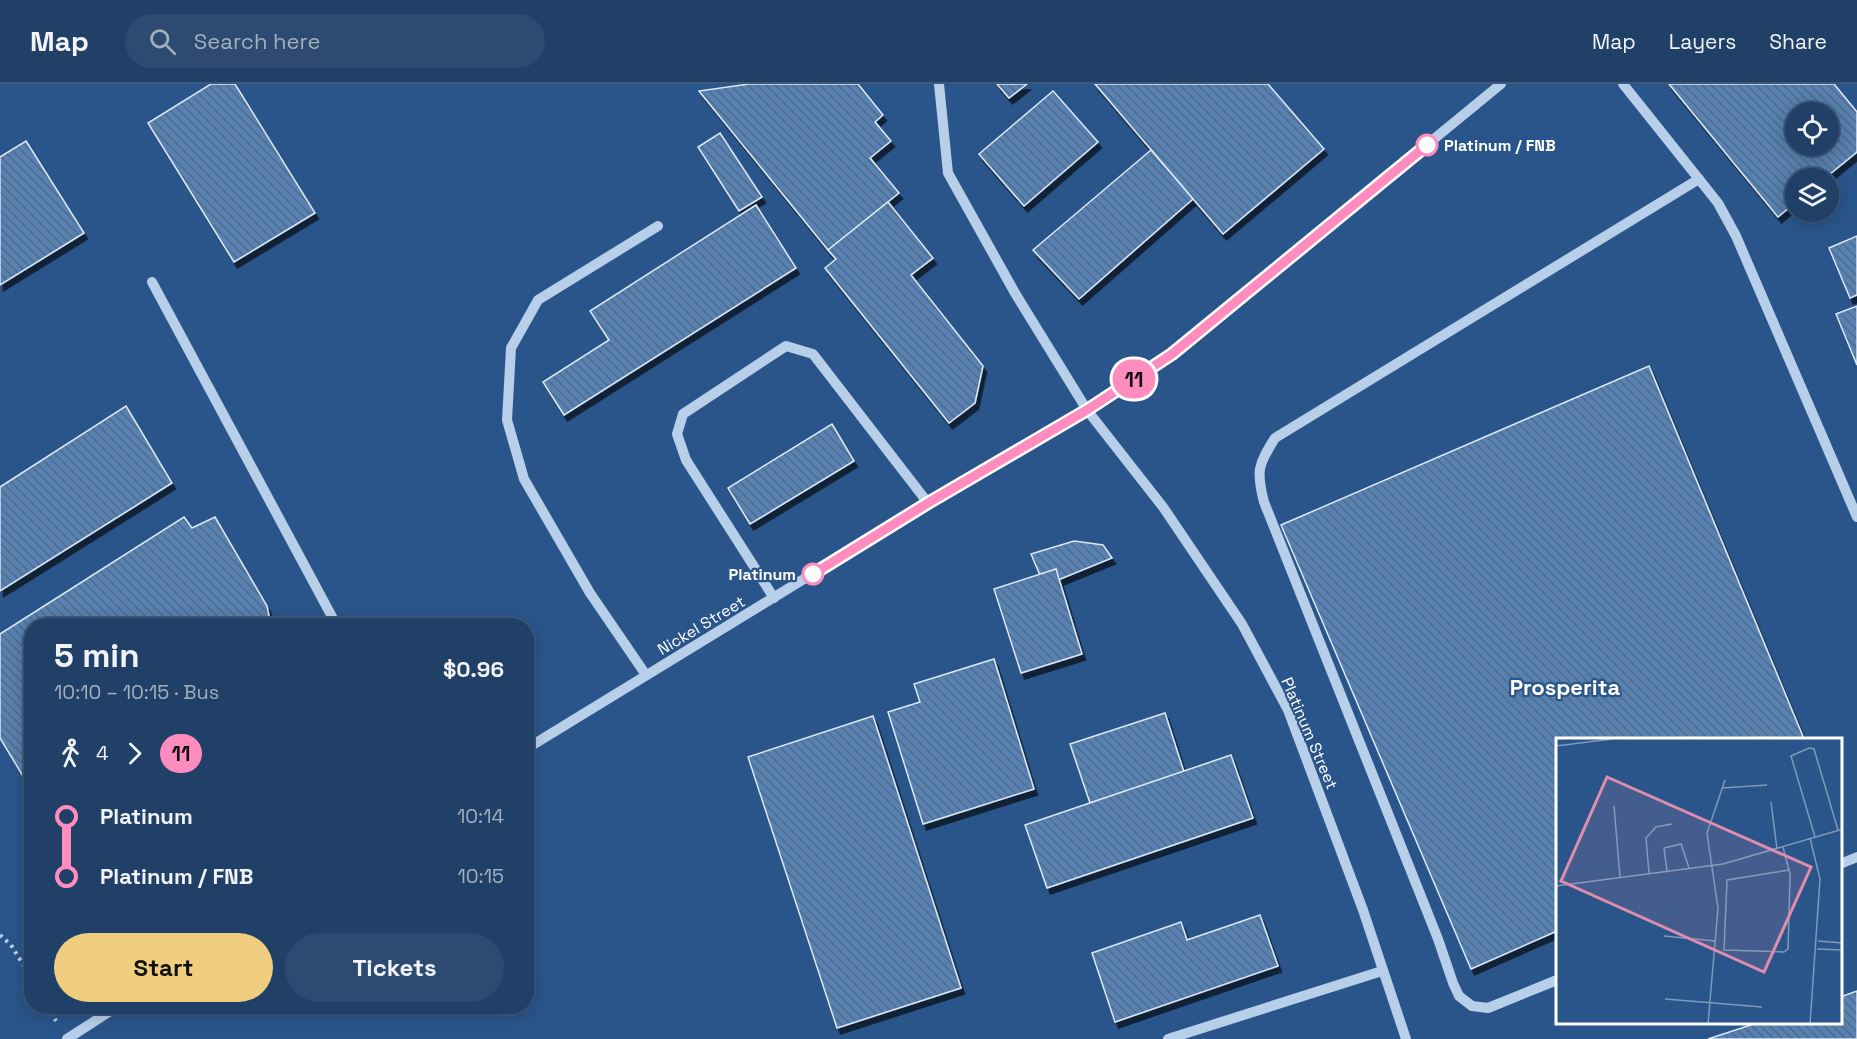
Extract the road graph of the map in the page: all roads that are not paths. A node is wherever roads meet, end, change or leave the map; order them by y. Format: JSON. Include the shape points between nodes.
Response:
{"nodes":[{"id":1,"x":939,"y":84,"type":"edge"},
{"id":2,"x":1502,"y":84,"type":"edge"},
{"id":3,"x":1623,"y":84,"type":"edge"},
{"id":4,"x":1700,"y":178,"type":"junction"},
{"id":5,"x":658,"y":226,"type":"dead end"},
{"id":6,"x":152,"y":282,"type":"dead end"},
{"id":7,"x":1087,"y":410,"type":"junction"},
{"id":8,"x":928,"y":503,"type":"junction"},
{"id":9,"x":1857,"y":517,"type":"edge"},
{"id":10,"x":774,"y":598,"type":"junction"},
{"id":11,"x":333,"y":618,"type":"edge"},
{"id":12,"x":646,"y":675,"type":"junction"},
{"id":13,"x":534,"y":744,"type":"edge"},
{"id":14,"x":1857,"y":857,"type":"edge"},
{"id":15,"x":1842,"y":863,"type":"edge"},
{"id":16,"x":1382,"y":971,"type":"junction"},
{"id":17,"x":1556,"y":980,"type":"edge"},
{"id":18,"x":106,"y":1014,"type":"edge"},
{"id":19,"x":67,"y":1039,"type":"edge"},
{"id":20,"x":1168,"y":1039,"type":"edge"},
{"id":21,"x":1406,"y":1039,"type":"edge"}],
"edges":[{"from":1,"to":7,"type":"street","name":"Platinum Street","via":[[948,173],[1015,294]]},
{"from":2,"to":7,"type":"street","name":"Nickel Street","via":[[1172,354]]},
{"from":3,"to":4,"type":"street"},
{"from":4,"to":9,"type":"street","via":[[1736,236]]},
{"from":4,"to":17,"type":"street","via":[[1275,438],[1260,461],[1264,502],[1460,996],[1472,1006],[1488,1008]]},
{"from":5,"to":12,"type":"street","via":[[538,300],[511,348],[507,420],[524,479],[590,593]]},
{"from":6,"to":11,"type":"street"},
{"from":7,"to":8,"type":"street","name":"Nickel Street"},
{"from":7,"to":16,"type":"street","name":"Platinum Street","via":[[1163,507],[1242,624],[1288,711]]},
{"from":8,"to":10,"type":"street","name":"Nickel Street"},
{"from":8,"to":10,"type":"street","via":[[813,354],[786,346],[683,414],[677,434],[686,460]]},
{"from":10,"to":12,"type":"street","name":"Nickel Street"},
{"from":12,"to":13,"type":"street","name":"Nickel Street"},
{"from":14,"to":15,"type":"street"},
{"from":16,"to":20,"type":"street"},
{"from":16,"to":21,"type":"street","name":"Platinum Street"},
{"from":18,"to":19,"type":"street"}]}
